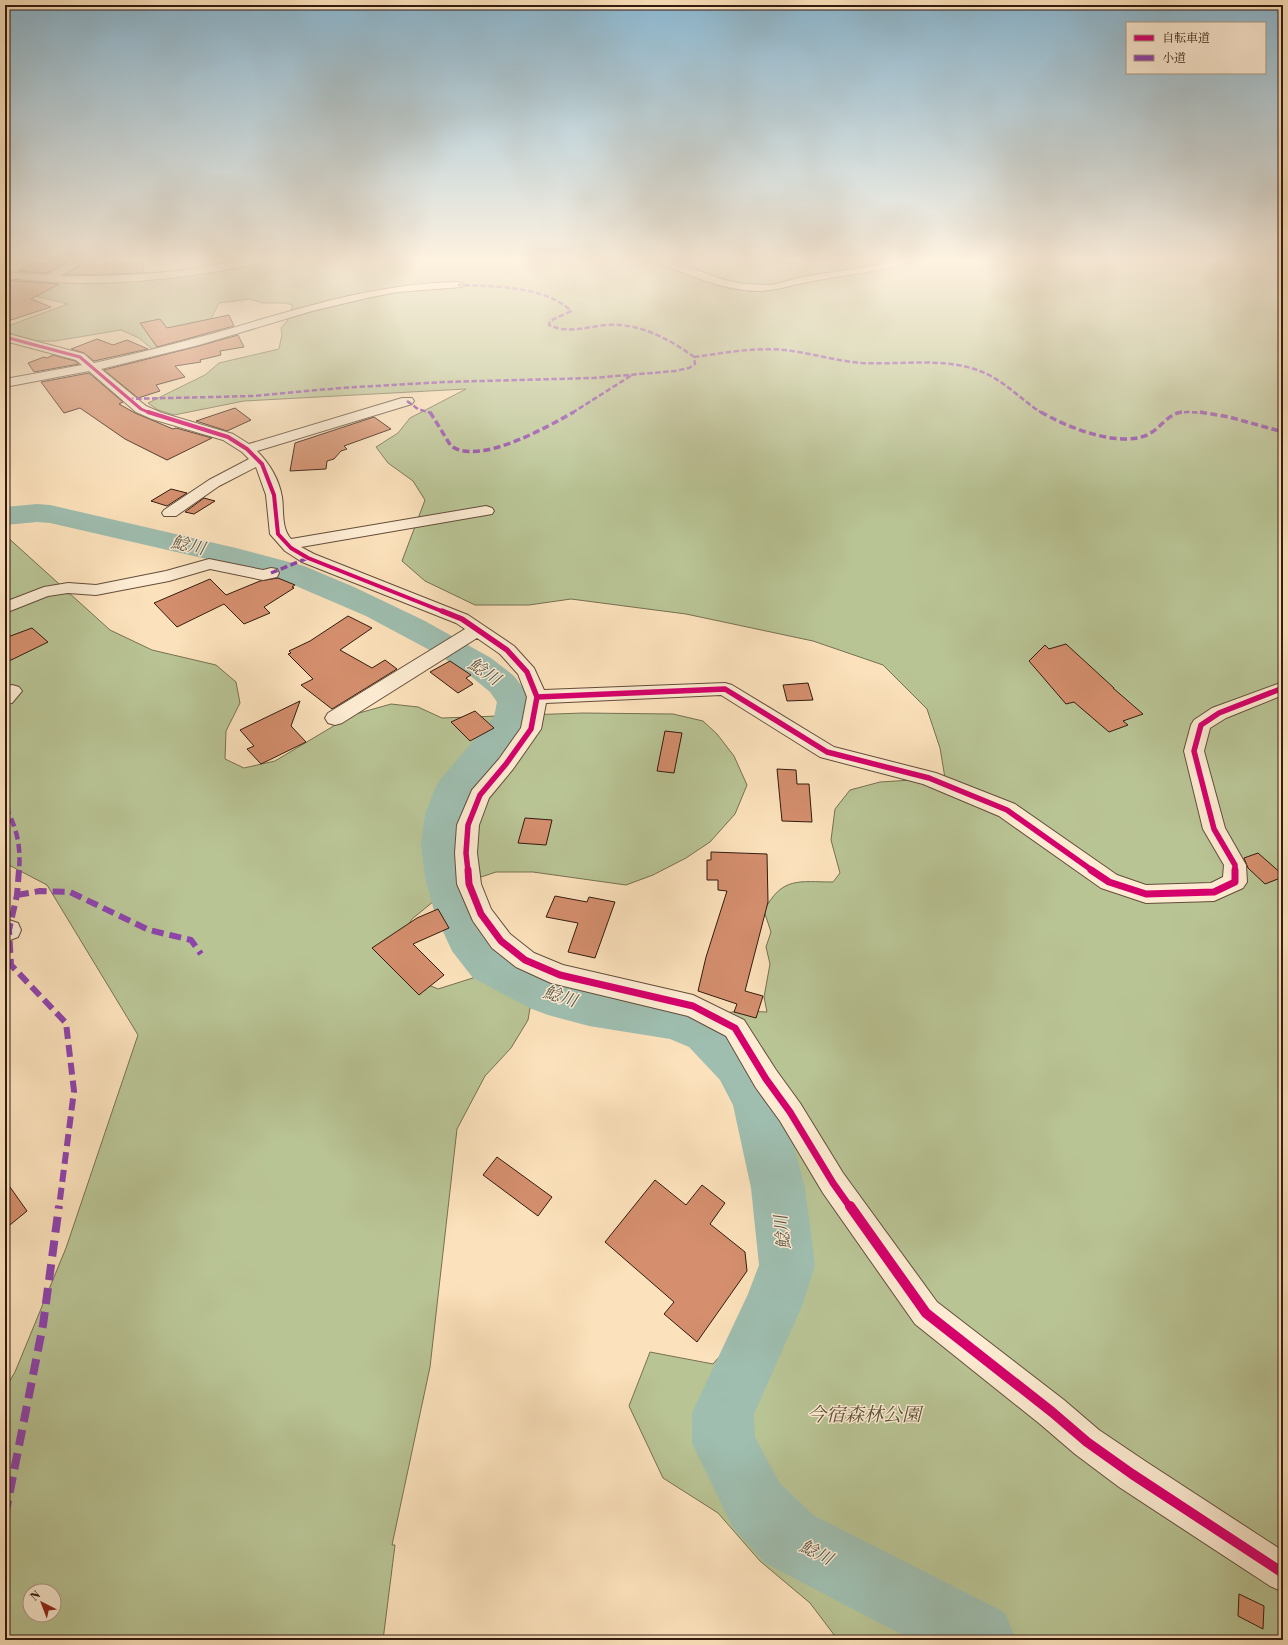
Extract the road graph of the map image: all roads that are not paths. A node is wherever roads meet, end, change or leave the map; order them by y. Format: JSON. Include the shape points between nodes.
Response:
{"nodes":[{"id":1,"x":5,"y":337,"type":"edge"},
{"id":2,"x":214,"y":337,"type":"edge"},
{"id":3,"x":94,"y":368,"type":"junction"},
{"id":4,"x":5,"y":383,"type":"edge"},
{"id":5,"x":408,"y":401,"type":"dead end"},
{"id":6,"x":247,"y":449,"type":"junction"},
{"id":7,"x":258,"y":460,"type":"junction"},
{"id":8,"x":486,"y":511,"type":"dead end"},
{"id":9,"x":170,"y":513,"type":"dead end"},
{"id":10,"x":288,"y":544,"type":"junction"},
{"id":11,"x":270,"y":573,"type":"dead end"},
{"id":12,"x":5,"y":608,"type":"edge"},
{"id":13,"x":478,"y":629,"type":"junction"},
{"id":14,"x":1283,"y":688,"type":"edge"},
{"id":15,"x":536,"y":697,"type":"junction"},
{"id":16,"x":335,"y":718,"type":"dead end"},
{"id":17,"x":1283,"y":1573,"type":"edge"}],
"edges":[{"from":1,"to":3,"type":"street","via":[[80,357]]},
{"from":2,"to":3,"type":"street"},
{"from":3,"to":4,"type":"street"},
{"from":3,"to":6,"type":"street","via":[[141,409],[156,416],[215,432]]},
{"from":5,"to":6,"type":"street"},
{"from":6,"to":7,"type":"street"},
{"from":7,"to":9,"type":"street","via":[[214,483]]},
{"from":7,"to":10,"type":"street","via":[[274,495],[278,534]]},
{"from":8,"to":10,"type":"street"},
{"from":10,"to":13,"type":"street","via":[[308,558],[462,619]]},
{"from":11,"to":12,"type":"street","via":[[263,575],[209,564],[168,576],[96,590],[68,588],[44,592]]},
{"from":13,"to":15,"type":"street","via":[[507,650],[527,672]]},
{"from":13,"to":16,"type":"street"},
{"from":14,"to":15,"type":"street","via":[[1220,713],[1201,725],[1194,751],[1214,829],[1235,865],[1235,882],[1214,892],[1180,894],[1146,894],[1109,882],[1007,810],[929,778],[827,752],[725,689]]},
{"from":15,"to":17,"type":"street","via":[[531,729],[480,795],[468,825],[466,853],[469,884],[481,914],[501,941],[524,960],[560,975],[693,1006],[736,1028],[833,1183],[926,1313],[1087,1442]]}]}
